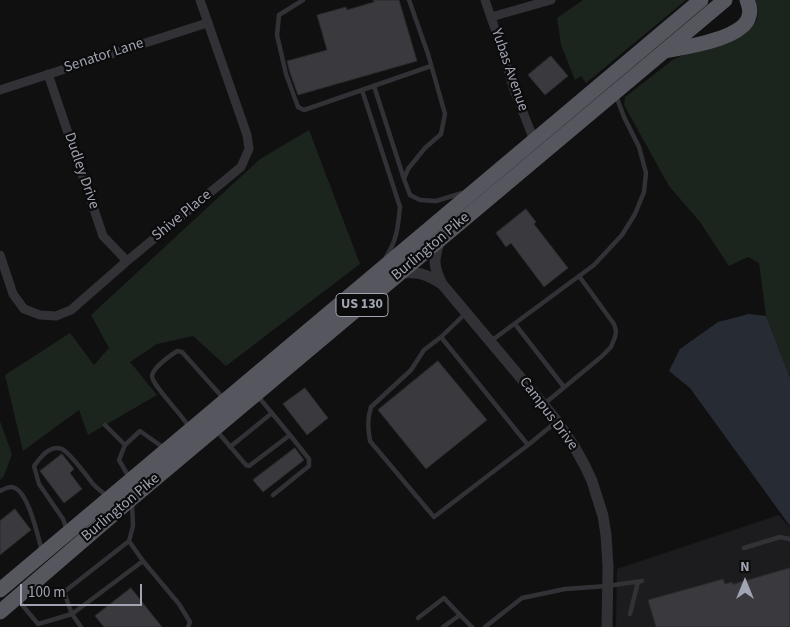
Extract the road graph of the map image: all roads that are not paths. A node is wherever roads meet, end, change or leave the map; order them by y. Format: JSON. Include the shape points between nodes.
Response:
{"nodes":[{"id":1,"x":200,"y":0,"type":"edge"},
{"id":2,"x":303,"y":0,"type":"edge"},
{"id":3,"x":409,"y":0,"type":"edge"},
{"id":4,"x":485,"y":0,"type":"edge"},
{"id":5,"x":551,"y":0,"type":"edge"},
{"id":6,"x":701,"y":0,"type":"edge"},
{"id":7,"x":725,"y":0,"type":"edge"},
{"id":8,"x":748,"y":0,"type":"edge"},
{"id":9,"x":491,"y":17,"type":"junction"},
{"id":10,"x":207,"y":23,"type":"junction"},
{"id":11,"x":664,"y":52,"type":"junction"},
{"id":12,"x":431,"y":66,"type":"junction"},
{"id":13,"x":48,"y":74,"type":"junction"},
{"id":14,"x":374,"y":86,"type":"junction"},
{"id":15,"x":0,"y":90,"type":"edge"},
{"id":16,"x":362,"y":90,"type":"junction"},
{"id":17,"x":615,"y":92,"type":"junction"},
{"id":18,"x":534,"y":140,"type":"junction"},
{"id":19,"x":404,"y":179,"type":"junction"},
{"id":20,"x":484,"y":183,"type":"junction"},
{"id":21,"x":440,"y":240,"type":"junction"},
{"id":22,"x":0,"y":255,"type":"edge"},
{"id":23,"x":127,"y":261,"type":"junction"},
{"id":24,"x":376,"y":273,"type":"junction"},
{"id":25,"x":400,"y":273,"type":"junction"},
{"id":26,"x":579,"y":276,"type":"junction"},
{"id":27,"x":442,"y":284,"type":"junction"},
{"id":28,"x":466,"y":313,"type":"junction"},
{"id":29,"x":515,"y":324,"type":"junction"},
{"id":30,"x":441,"y":337,"type":"junction"},
{"id":31,"x":490,"y":341,"type":"junction"},
{"id":32,"x":564,"y":387,"type":"junction"},
{"id":33,"x":256,"y":394,"type":"junction"},
{"id":34,"x":224,"y":400,"type":"junction"},
{"id":35,"x":543,"y":405,"type":"junction"},
{"id":36,"x":272,"y":412,"type":"junction"},
{"id":37,"x":556,"y":421,"type":"junction"},
{"id":38,"x":105,"y":425,"type":"dead end"},
{"id":39,"x":190,"y":429,"type":"junction"},
{"id":40,"x":215,"y":429,"type":"junction"},
{"id":41,"x":290,"y":435,"type":"junction"},
{"id":42,"x":125,"y":445,"type":"junction"},
{"id":43,"x":528,"y":445,"type":"junction"},
{"id":44,"x":230,"y":447,"type":"junction"},
{"id":45,"x":166,"y":450,"type":"junction"},
{"id":46,"x":130,"y":480,"type":"junction"},
{"id":47,"x":0,"y":491,"type":"edge"},
{"id":48,"x":273,"y":495,"type":"dead end"},
{"id":49,"x":109,"y":498,"type":"junction"},
{"id":50,"x":131,"y":499,"type":"junction"},
{"id":51,"x":68,"y":532,"type":"junction"},
{"id":52,"x":790,"y":539,"type":"edge"},
{"id":53,"x":129,"y":541,"type":"junction"},
{"id":54,"x":744,"y":548,"type":"dead end"},
{"id":55,"x":43,"y":554,"type":"junction"},
{"id":56,"x":144,"y":561,"type":"junction"},
{"id":57,"x":607,"y":586,"type":"junction"},
{"id":58,"x":0,"y":590,"type":"edge"},
{"id":59,"x":16,"y":598,"type":"junction"},
{"id":60,"x":0,"y":612,"type":"edge"},
{"id":61,"x":72,"y":614,"type":"junction"},
{"id":62,"x":630,"y":614,"type":"dead end"},
{"id":63,"x":460,"y":615,"type":"junction"},
{"id":64,"x":418,"y":618,"type":"dead end"},
{"id":65,"x":38,"y":626,"type":"edge"},
{"id":66,"x":80,"y":627,"type":"edge"},
{"id":67,"x":188,"y":627,"type":"edge"},
{"id":68,"x":443,"y":627,"type":"edge"},
{"id":69,"x":472,"y":627,"type":"edge"},
{"id":70,"x":485,"y":627,"type":"edge"},
{"id":71,"x":607,"y":627,"type":"edge"}],
"edges":[{"from":1,"to":10,"type":"street","name":"Shive Place"},
{"from":2,"to":16,"type":"lane","via":[[280,15],[277,35],[298,107],[304,110]]},
{"from":3,"to":12,"type":"lane"},
{"from":4,"to":9,"type":"street","name":"Yubas Avenue"},
{"from":5,"to":9,"type":"street"},
{"from":6,"to":18,"type":"highway","name":"Burlington Pike","number":"US 130"},
{"from":7,"to":11,"type":"highway","name":"Burlington Pike","number":"US 130"},
{"from":8,"to":11,"type":"highway","via":[[750,15],[741,29],[720,38]]},
{"from":9,"to":18,"type":"street","name":"Yubas Avenue"},
{"from":10,"to":13,"type":"street","name":"Senator Lane"},
{"from":10,"to":23,"type":"street","name":"Shive Place","via":[[247,135],[249,149],[241,167]]},
{"from":11,"to":17,"type":"highway","name":"Burlington Pike","number":"US 130"},
{"from":12,"to":14,"type":"lane"},
{"from":12,"to":19,"type":"lane","via":[[445,114],[441,134],[425,148]]},
{"from":13,"to":15,"type":"street","name":"Senator Lane"},
{"from":13,"to":23,"type":"street","name":"Dudley Drive","via":[[103,236]]},
{"from":14,"to":16,"type":"lane"},
{"from":14,"to":19,"type":"lane"},
{"from":16,"to":24,"type":"lane","via":[[400,207],[393,247]]},
{"from":17,"to":21,"type":"highway","name":"Burlington Pike","number":"US 130"},
{"from":17,"to":26,"type":"lane","via":[[639,146],[646,173],[644,192],[622,235]]},
{"from":18,"to":20,"type":"highway","name":"Burlington Pike","number":"US 130"},
{"from":19,"to":20,"type":"lane","via":[[410,195],[420,200],[458,195]]},
{"from":20,"to":24,"type":"highway","name":"Burlington Pike","number":"US 130"},
{"from":21,"to":25,"type":"highway","name":"Burlington Pike","number":"US 130"},
{"from":21,"to":27,"type":"street","name":"Campus Drive","via":[[434,262]]},
{"from":22,"to":23,"type":"street","name":"Shive Place","via":[[13,294],[24,309],[56,316],[71,310]]},
{"from":24,"to":34,"type":"highway","name":"Burlington Pike","number":"US 130"},
{"from":25,"to":27,"type":"street","name":"Campus Drive","via":[[420,273]]},
{"from":25,"to":33,"type":"highway","name":"Burlington Pike","number":"US 130"},
{"from":26,"to":29,"type":"lane"},
{"from":26,"to":32,"type":"lane","via":[[616,331],[611,347]]},
{"from":27,"to":28,"type":"street","name":"Campus Drive"},
{"from":28,"to":30,"type":"lane"},
{"from":28,"to":31,"type":"street","name":"Campus Drive"},
{"from":29,"to":31,"type":"lane"},
{"from":29,"to":32,"type":"lane"},
{"from":30,"to":43,"type":"lane"},
{"from":30,"to":43,"type":"lane","via":[[424,350],[411,370],[371,407],[368,416],[370,441],[434,517]]},
{"from":31,"to":35,"type":"street","name":"Campus Drive"},
{"from":32,"to":35,"type":"lane"},
{"from":33,"to":36,"type":"lane"},
{"from":33,"to":40,"type":"highway","name":"Burlington Pike","number":"US 130"},
{"from":34,"to":39,"type":"highway","name":"Burlington Pike","number":"US 130"},
{"from":34,"to":39,"type":"lane","via":[[182,352],[163,362],[155,369],[152,378]]},
{"from":35,"to":37,"type":"street","name":"Campus Drive"},
{"from":36,"to":41,"type":"lane"},
{"from":36,"to":44,"type":"lane"},
{"from":37,"to":43,"type":"lane"},
{"from":37,"to":57,"type":"street","name":"Campus Drive","via":[[578,453],[595,491],[606,536]]},
{"from":38,"to":42,"type":"lane"},
{"from":39,"to":45,"type":"highway","name":"Burlington Pike","number":"US 130"},
{"from":40,"to":44,"type":"lane"},
{"from":40,"to":50,"type":"highway","name":"Burlington Pike","number":"US 130"},
{"from":41,"to":44,"type":"lane","via":[[249,466]]},
{"from":41,"to":48,"type":"lane","via":[[310,459],[309,466]]},
{"from":42,"to":45,"type":"lane","via":[[140,431]]},
{"from":42,"to":46,"type":"lane","via":[[119,460]]},
{"from":45,"to":46,"type":"highway","name":"Burlington Pike","number":"US 130"},
{"from":46,"to":49,"type":"highway","name":"Burlington Pike","number":"US 130"},
{"from":47,"to":55,"type":"lane","via":[[13,487],[19,491],[27,504]]},
{"from":49,"to":51,"type":"highway","name":"Burlington Pike","number":"US 130"},
{"from":49,"to":51,"type":"lane","via":[[63,450],[52,449],[45,453],[34,466],[36,474]]},
{"from":50,"to":53,"type":"lane","via":[[134,526]]},
{"from":50,"to":59,"type":"highway","name":"Burlington Pike","number":"US 130"},
{"from":51,"to":55,"type":"highway","name":"Burlington Pike","number":"US 130"},
{"from":52,"to":54,"type":"lane","via":[[780,537]]},
{"from":53,"to":56,"type":"lane"},
{"from":53,"to":61,"type":"lane","via":[[64,592]]},
{"from":55,"to":58,"type":"highway","name":"Burlington Pike","number":"US 130"},
{"from":56,"to":61,"type":"lane"},
{"from":56,"to":67,"type":"lane","via":[[180,604],[190,622]]},
{"from":57,"to":62,"type":"lane","via":[[640,581]]},
{"from":57,"to":70,"type":"lane","via":[[522,598]]},
{"from":57,"to":71,"type":"street","name":"Campus Drive"},
{"from":59,"to":60,"type":"highway","name":"Burlington Pike","number":"US 130"},
{"from":59,"to":65,"type":"lane"},
{"from":61,"to":65,"type":"lane"},
{"from":61,"to":66,"type":"lane"},
{"from":63,"to":64,"type":"lane","via":[[444,598]]},
{"from":63,"to":68,"type":"lane"},
{"from":63,"to":69,"type":"lane"}]}
